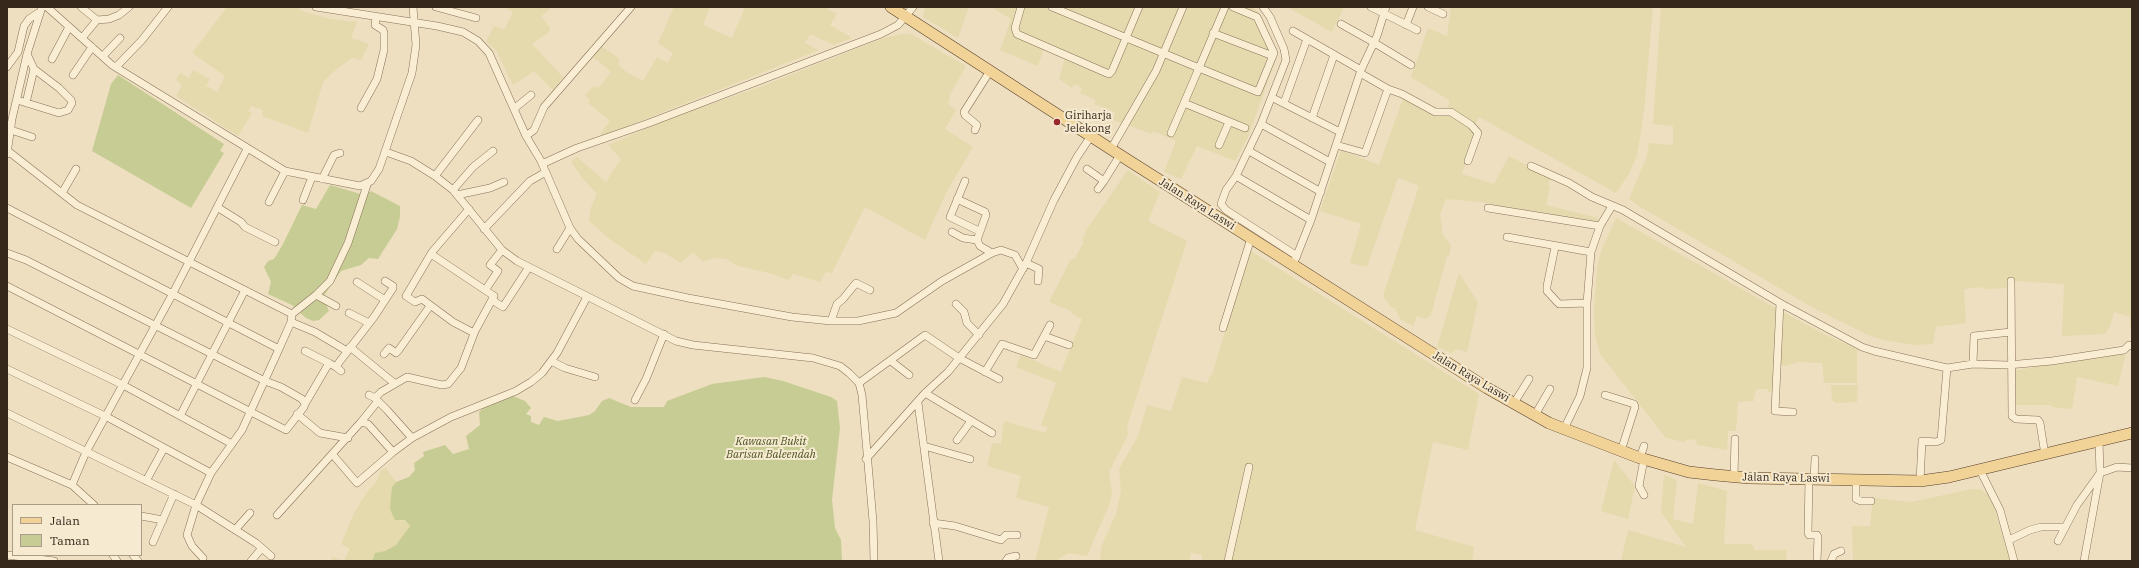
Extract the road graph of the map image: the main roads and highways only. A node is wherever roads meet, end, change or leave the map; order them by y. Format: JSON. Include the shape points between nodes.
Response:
{"nodes":[{"id":1,"x":891,"y":7,"type":"edge"},
{"id":2,"x":2132,"y":432,"type":"edge"}],
"edges":[{"from":1,"to":2,"type":"main road","name":"Jalan Raya Laswi","via":[[1251,238],[1295,260],[1410,340],[1535,415],[1621,451],[1689,472],[1734,477],[1920,481],[2046,455]]}]}
